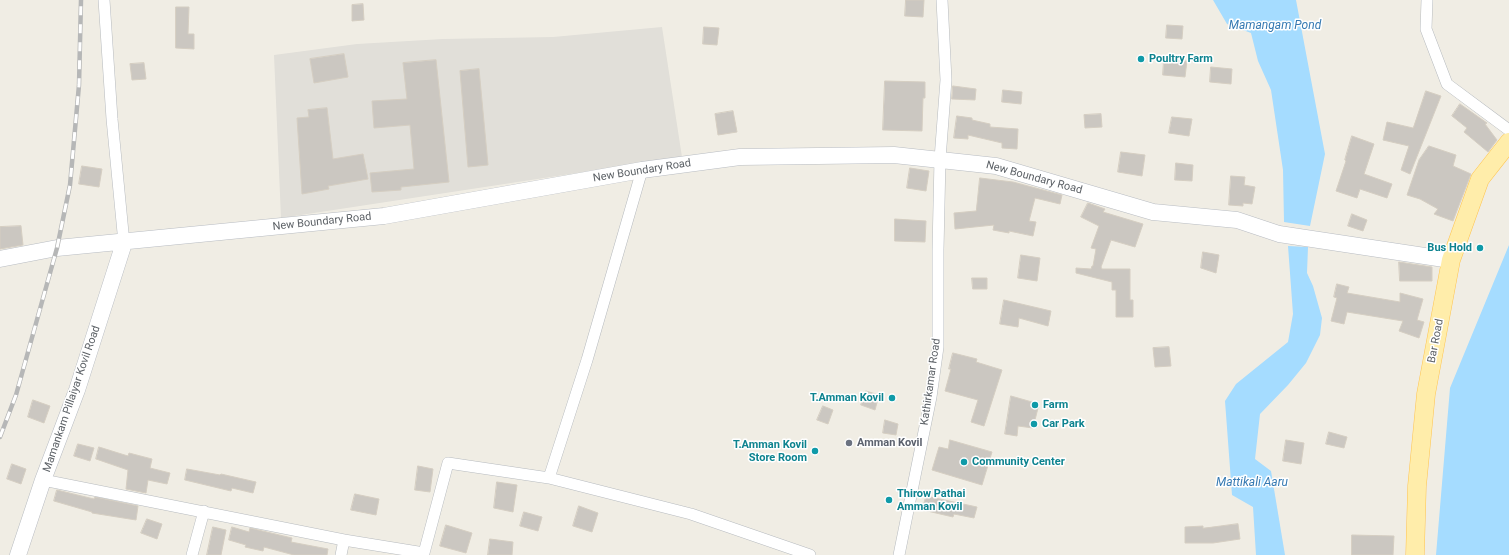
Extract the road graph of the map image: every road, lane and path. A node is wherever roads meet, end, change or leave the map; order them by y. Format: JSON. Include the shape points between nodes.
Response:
{"nodes":[{"id":1,"x":104,"y":0,"type":"edge"},
{"id":2,"x":942,"y":0,"type":"edge"},
{"id":3,"x":1427,"y":0,"type":"edge"},
{"id":4,"x":1509,"y":130,"type":"edge"},
{"id":5,"x":1509,"y":142,"type":"edge"},
{"id":6,"x":940,"y":159,"type":"junction"},
{"id":7,"x":642,"y":170,"type":"junction"},
{"id":8,"x":124,"y":243,"type":"junction"},
{"id":9,"x":0,"y":259,"type":"edge"},
{"id":10,"x":1452,"y":260,"type":"junction"},
{"id":11,"x":549,"y":478,"type":"junction"},
{"id":12,"x":43,"y":480,"type":"junction"},
{"id":13,"x":204,"y":511,"type":"junction"},
{"id":14,"x":344,"y":540,"type":"junction"},
{"id":15,"x":18,"y":555,"type":"edge"},
{"id":16,"x":192,"y":555,"type":"edge"},
{"id":17,"x":341,"y":555,"type":"edge"},
{"id":18,"x":810,"y":555,"type":"edge"},
{"id":19,"x":899,"y":555,"type":"edge"},
{"id":20,"x":1415,"y":555,"type":"edge"}],
"edges":[{"from":1,"to":8,"type":"street"},
{"from":2,"to":6,"type":"street","name":"Kathirkamar Road","via":[[946,80]]},
{"from":3,"to":4,"type":"street","via":[[1426,29],[1447,84]]},
{"from":5,"to":10,"type":"main road","name":"Bar Road","via":[[1480,179]]},
{"from":6,"to":7,"type":"street","name":"New Boundary Road","via":[[894,155],[740,156]]},
{"from":6,"to":10,"type":"street","name":"New Boundary Road","via":[[996,166],[1153,212],[1237,220],[1279,234]]},
{"from":6,"to":19,"type":"street","name":"Kathirkamar Road","via":[[938,347],[931,397]]},
{"from":7,"to":8,"type":"street","name":"New Boundary Road","via":[[384,216]]},
{"from":7,"to":11,"type":"street","via":[[587,360]]},
{"from":8,"to":9,"type":"street","name":"New Boundary Road","via":[[57,248]]},
{"from":8,"to":12,"type":"street","name":"Mamankam Pillaiyar Kovil Road","via":[[77,390]]},
{"from":10,"to":20,"type":"main road","name":"Bar Road","via":[[1426,394],[1417,486]]},
{"from":11,"to":14,"type":"street","via":[[448,463],[424,553]]},
{"from":11,"to":18,"type":"street","via":[[691,514]]},
{"from":12,"to":13,"type":"street"},
{"from":12,"to":15,"type":"street","name":"Mamankam Pillaiyar Kovil Road"},
{"from":13,"to":14,"type":"street"},
{"from":13,"to":16,"type":"street"},
{"from":14,"to":17,"type":"street"}]}
